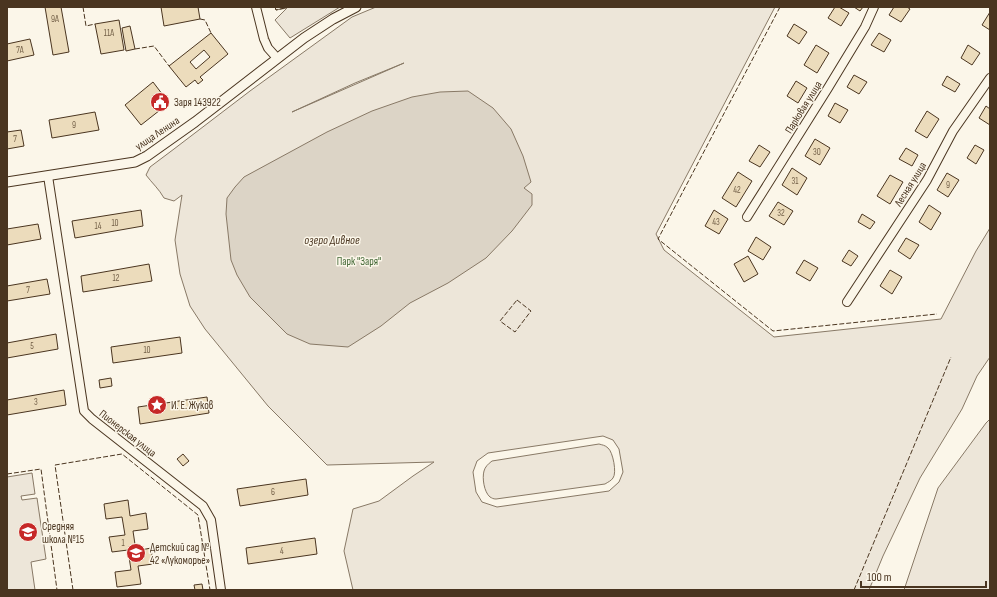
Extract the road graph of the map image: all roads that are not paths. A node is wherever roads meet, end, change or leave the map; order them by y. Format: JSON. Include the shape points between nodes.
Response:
{"nodes":[{"id":1,"x":256,"y":7,"type":"edge"},
{"id":2,"x":356,"y":7,"type":"edge"},
{"id":3,"x":874,"y":7,"type":"edge"},
{"id":4,"x":277,"y":58,"type":"junction"},
{"id":5,"x":990,"y":78,"type":"edge"},
{"id":6,"x":48,"y":176,"type":"junction"},
{"id":7,"x":7,"y":182,"type":"edge"},
{"id":8,"x":747,"y":217,"type":"dead end"},
{"id":9,"x":847,"y":302,"type":"dead end"},
{"id":10,"x":221,"y":590,"type":"edge"}],
"edges":[{"from":1,"to":4,"type":"street","via":[[264,40]]},
{"from":2,"to":4,"type":"street","name":"улица Ленина","via":[[321,27]]},
{"from":3,"to":8,"type":"street","name":"Парковая улица","via":[[865,27]]},
{"from":4,"to":6,"type":"street","name":"улица Ленина","via":[[147,156],[134,162]]},
{"from":5,"to":9,"type":"street","name":"Лесная улица","via":[[953,131],[927,180]]},
{"from":6,"to":7,"type":"street","name":"улица Ленина"},
{"from":6,"to":10,"type":"street","name":"Пионерская улица","via":[[84,411],[203,506],[211,520]]}]}
